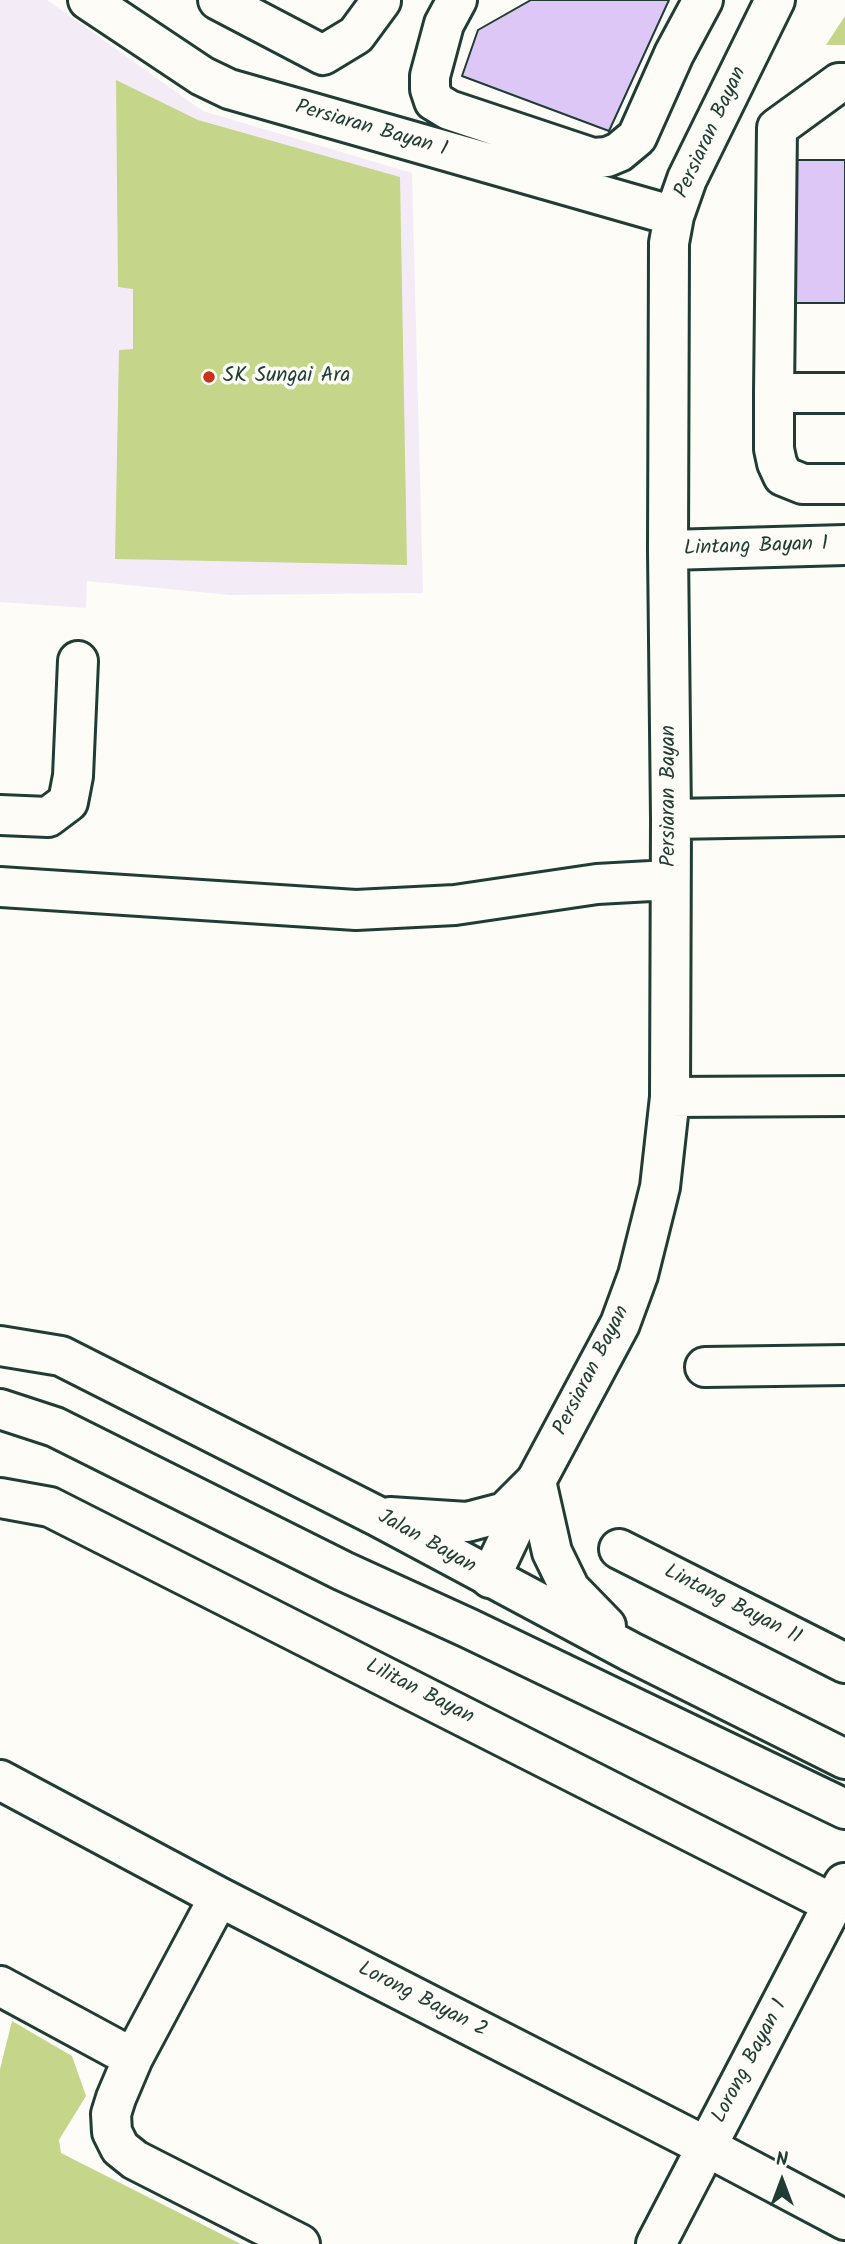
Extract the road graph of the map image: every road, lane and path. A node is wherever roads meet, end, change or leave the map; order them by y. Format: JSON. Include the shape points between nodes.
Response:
{"nodes":[{"id":1,"x":89,"y":0,"type":"edge"},
{"id":2,"x":218,"y":0,"type":"edge"},
{"id":3,"x":380,"y":0,"type":"edge"},
{"id":4,"x":457,"y":0,"type":"edge"},
{"id":5,"x":704,"y":0,"type":"edge"},
{"id":6,"x":775,"y":0,"type":"edge"},
{"id":7,"x":845,"y":82,"type":"edge"},
{"id":8,"x":674,"y":216,"type":"junction"},
{"id":9,"x":774,"y":393,"type":"junction"},
{"id":10,"x":845,"y":393,"type":"edge"},
{"id":11,"x":845,"y":484,"type":"edge"},
{"id":12,"x":845,"y":545,"type":"edge"},
{"id":13,"x":668,"y":550,"type":"junction"},
{"id":14,"x":78,"y":661,"type":"dead end"},
{"id":15,"x":0,"y":815,"type":"edge"},
{"id":16,"x":845,"y":816,"type":"edge"},
{"id":17,"x":671,"y":819,"type":"junction"},
{"id":18,"x":669,"y":880,"type":"junction"},
{"id":19,"x":0,"y":887,"type":"edge"},
{"id":20,"x":845,"y":1096,"type":"edge"},
{"id":21,"x":670,"y":1097,"type":"junction"},
{"id":22,"x":0,"y":1346,"type":"edge"},
{"id":23,"x":845,"y":1365,"type":"edge"},
{"id":24,"x":705,"y":1367,"type":"dead end"},
{"id":25,"x":0,"y":1409,"type":"edge"},
{"id":26,"x":536,"y":1481,"type":"junction"},
{"id":27,"x":0,"y":1498,"type":"edge"},
{"id":28,"x":377,"y":1516,"type":"junction"},
{"id":29,"x":619,"y":1549,"type":"dead end"},
{"id":30,"x":343,"y":1571,"type":"junction"},
{"id":31,"x":490,"y":1578,"type":"junction"},
{"id":32,"x":631,"y":1651,"type":"junction"},
{"id":33,"x":845,"y":1663,"type":"edge"},
{"id":34,"x":608,"y":1695,"type":"junction"},
{"id":35,"x":845,"y":1759,"type":"edge"},
{"id":36,"x":0,"y":1780,"type":"edge"},
{"id":37,"x":845,"y":1809,"type":"edge"},
{"id":38,"x":219,"y":1897,"type":"junction"},
{"id":39,"x":837,"y":1907,"type":"edge"},
{"id":40,"x":0,"y":1986,"type":"edge"},
{"id":41,"x":133,"y":2059,"type":"junction"},
{"id":42,"x":707,"y":2147,"type":"junction"},
{"id":43,"x":845,"y":2220,"type":"edge"},
{"id":44,"x":300,"y":2244,"type":"edge"},
{"id":45,"x":656,"y":2244,"type":"edge"}],
"edges":[{"from":1,"to":8,"type":"street","name":"Persiaran Bayan 1","via":[[202,76],[229,89]]},
{"from":2,"to":3,"type":"street","via":[[323,55],[356,35]]},
{"from":4,"to":5,"type":"street","via":[[444,24],[430,76],[435,101],[449,110],[593,159],[619,152],[637,137]]},
{"from":6,"to":8,"type":"street","name":"Persiaran Bayan","via":[[687,179]]},
{"from":7,"to":9,"type":"street","via":[[777,128]]},
{"from":8,"to":13,"type":"street","name":"Persiaran Bayan","via":[[669,243]]},
{"from":9,"to":10,"type":"street"},
{"from":9,"to":11,"type":"street","via":[[774,449],[783,476],[803,484]]},
{"from":12,"to":13,"type":"street","name":"Lintang Bayan 1"},
{"from":13,"to":17,"type":"street","name":"Persiaran Bayan"},
{"from":14,"to":15,"type":"street","via":[[68,802],[48,817]]},
{"from":16,"to":17,"type":"street"},
{"from":17,"to":18,"type":"street","name":"Persiaran Bayan"},
{"from":18,"to":19,"type":"street","via":[[597,884],[455,905],[356,910]]},
{"from":18,"to":21,"type":"street","name":"Persiaran Bayan"},
{"from":20,"to":21,"type":"street"},
{"from":21,"to":26,"type":"street","name":"Persiaran Bayan","via":[[660,1187],[621,1324]]},
{"from":22,"to":28,"type":"street","name":"Jalan Bayan","via":[[61,1356]]},
{"from":23,"to":24,"type":"street"},
{"from":25,"to":30,"type":"street","via":[[55,1427]]},
{"from":26,"to":28,"type":"street","via":[[505,1512],[467,1522]]},
{"from":26,"to":31,"type":"street","name":"Persiaran Bayan"},
{"from":26,"to":32,"type":"street","via":[[552,1552],[569,1589]]},
{"from":27,"to":39,"type":"street","name":"Lilitan Bayan","via":[[63,1513]]},
{"from":28,"to":31,"type":"street","name":"Jalan Bayan"},
{"from":29,"to":33,"type":"street","name":"Lintang Bayan 11"},
{"from":30,"to":31,"type":"street","via":[[408,1583],[452,1598],[476,1594]]},
{"from":30,"to":34,"type":"street"},
{"from":31,"to":32,"type":"street","name":"Jalan Bayan"},
{"from":31,"to":34,"type":"street","via":[[485,1610],[494,1620]]},
{"from":32,"to":35,"type":"street","name":"Jalan Bayan"},
{"from":34,"to":37,"type":"street"},
{"from":36,"to":38,"type":"street","name":"Lorong Bayan 2"},
{"from":38,"to":41,"type":"street"},
{"from":38,"to":42,"type":"street","name":"Lorong Bayan 2"},
{"from":39,"to":42,"type":"street","name":"Lorong Bayan 1"},
{"from":40,"to":41,"type":"street"},
{"from":41,"to":44,"type":"street","via":[[111,2114],[112,2132],[120,2148],[135,2160]]},
{"from":42,"to":43,"type":"street","name":"Lorong Bayan 2"},
{"from":42,"to":45,"type":"street","name":"Lorong Bayan 1"}]}
